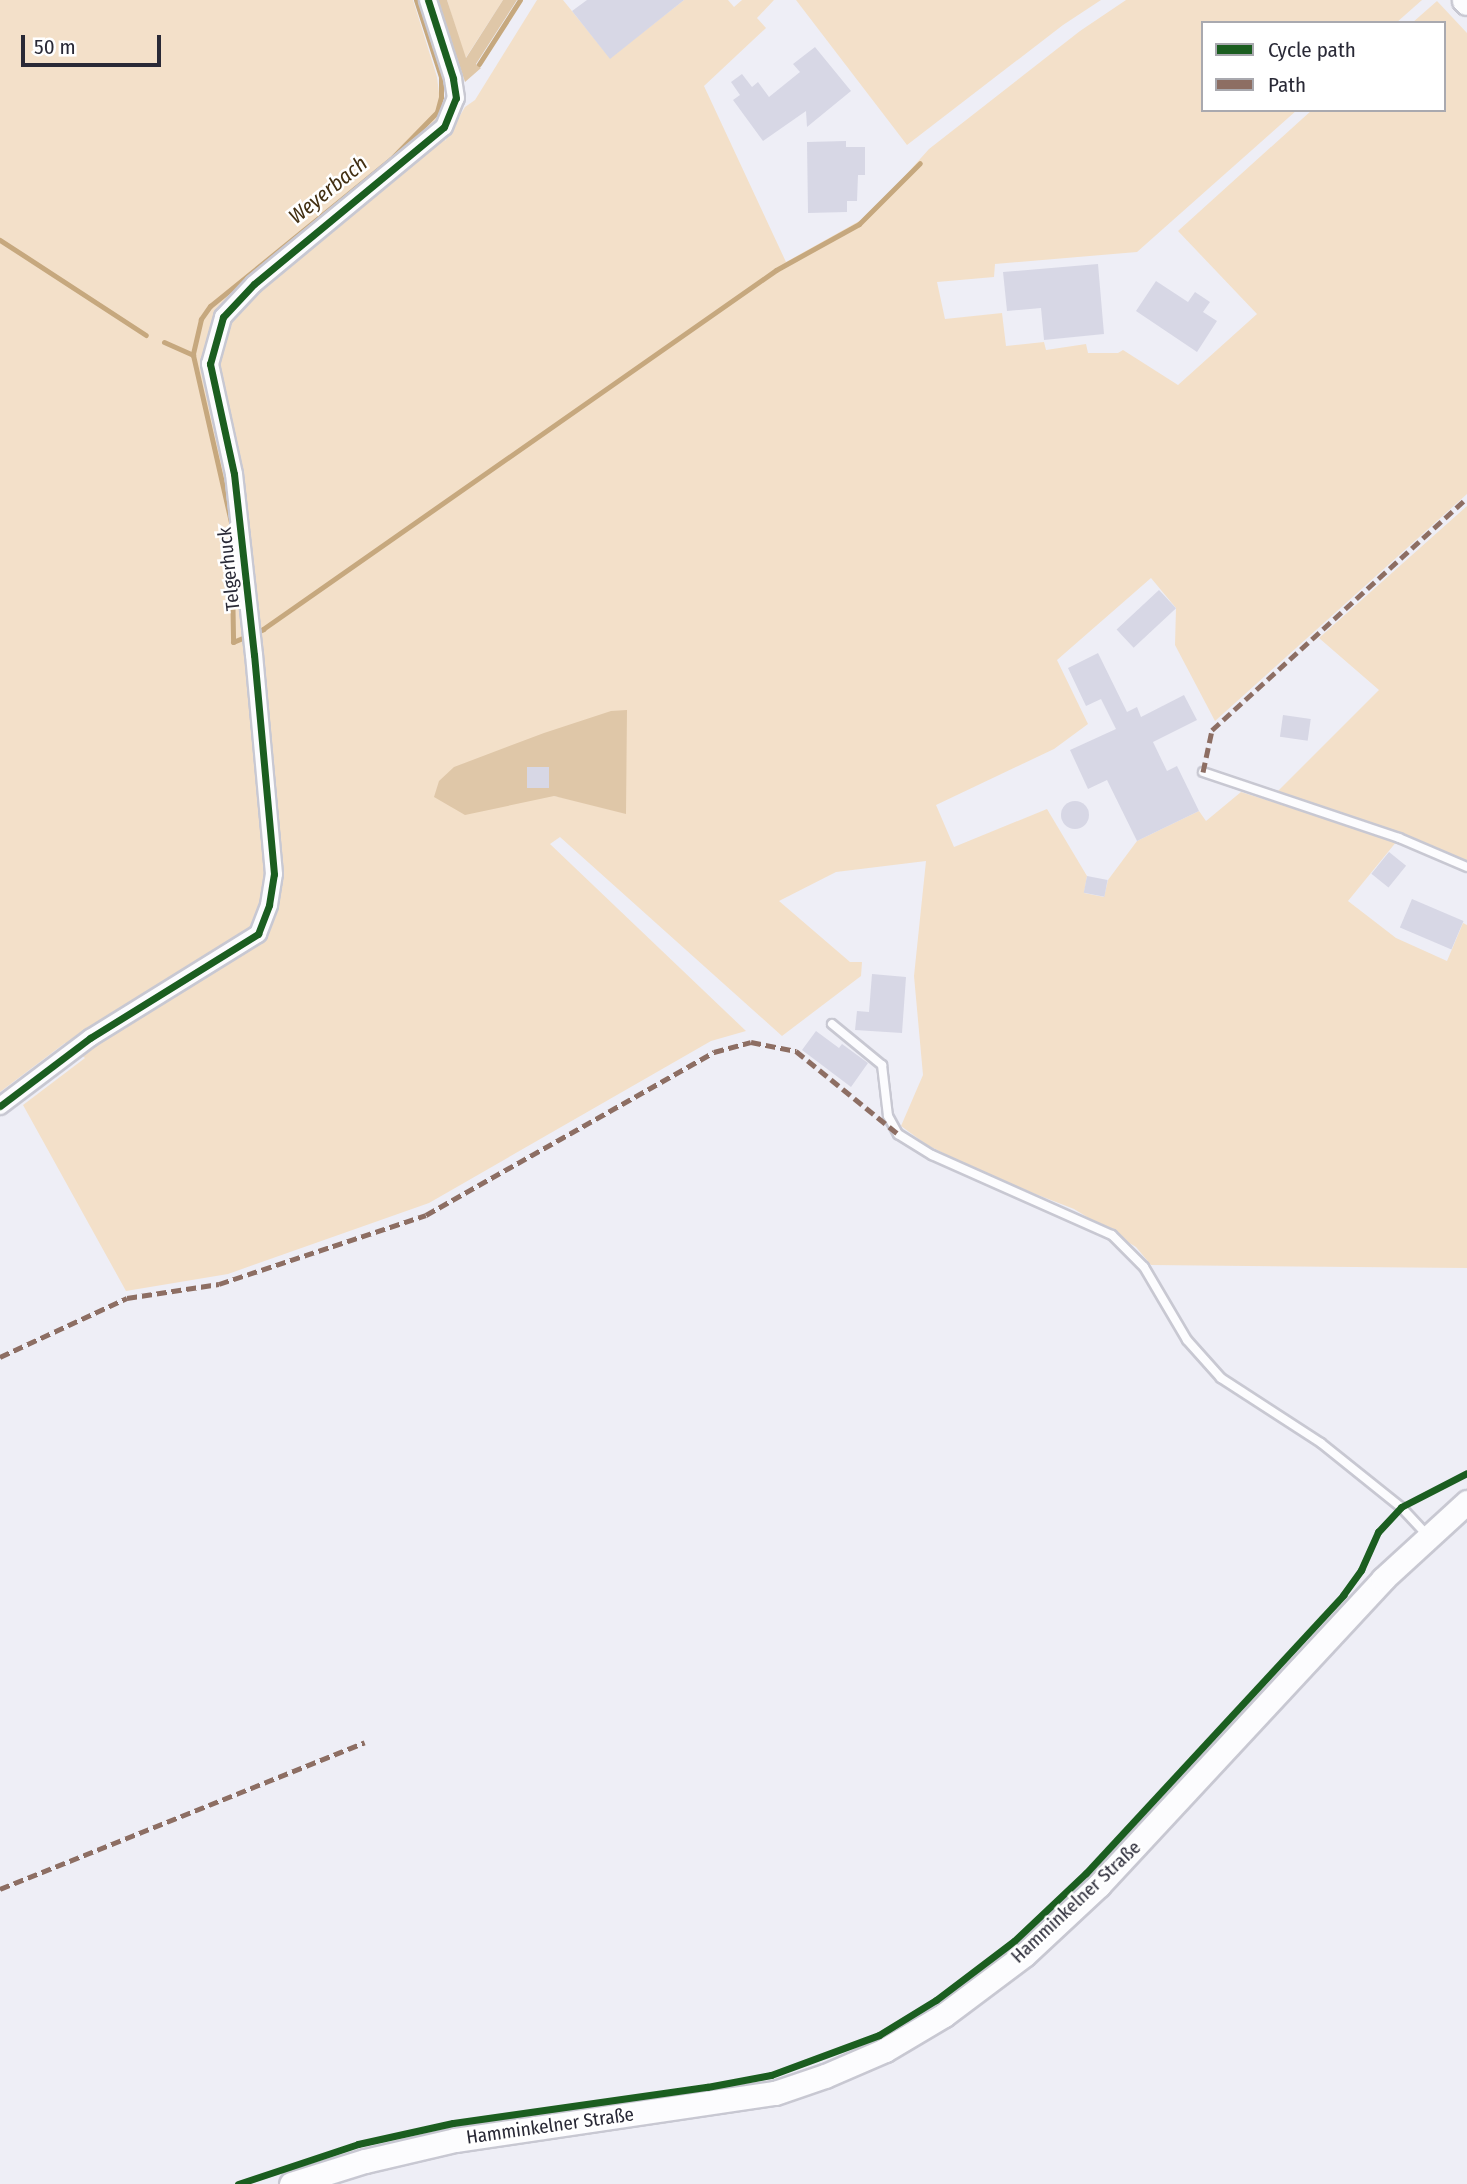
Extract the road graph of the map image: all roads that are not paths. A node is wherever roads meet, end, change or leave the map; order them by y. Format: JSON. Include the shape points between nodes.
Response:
{"nodes":[{"id":1,"x":428,"y":0,"type":"edge"},
{"id":2,"x":1203,"y":772,"type":"dead end"},
{"id":3,"x":1467,"y":867,"type":"edge"},
{"id":4,"x":832,"y":1024,"type":"dead end"},
{"id":5,"x":0,"y":1106,"type":"edge"},
{"id":6,"x":1467,"y":1502,"type":"edge"},
{"id":7,"x":1427,"y":1536,"type":"junction"},
{"id":8,"x":291,"y":2184,"type":"edge"}],
"edges":[{"from":1,"to":5,"type":"street","name":"Telgerhuck","via":[[456,98],[444,127],[254,284],[223,317],[210,364],[234,474],[274,873],[258,934],[90,1038]]},
{"from":2,"to":3,"type":"lane","via":[[1399,838]]},
{"from":4,"to":7,"type":"lane","via":[[882,1065],[888,1116],[898,1134],[932,1154],[1112,1235],[1144,1267],[1187,1340],[1221,1378],[1321,1443],[1401,1507]]},
{"from":6,"to":7,"type":"main road","name":"Hamminkelner Straße"},
{"from":7,"to":8,"type":"main road","name":"Hamminkelner Straße","via":[[1099,1885],[1024,1955],[944,2015],[885,2050],[775,2093],[455,2140]]}]}
